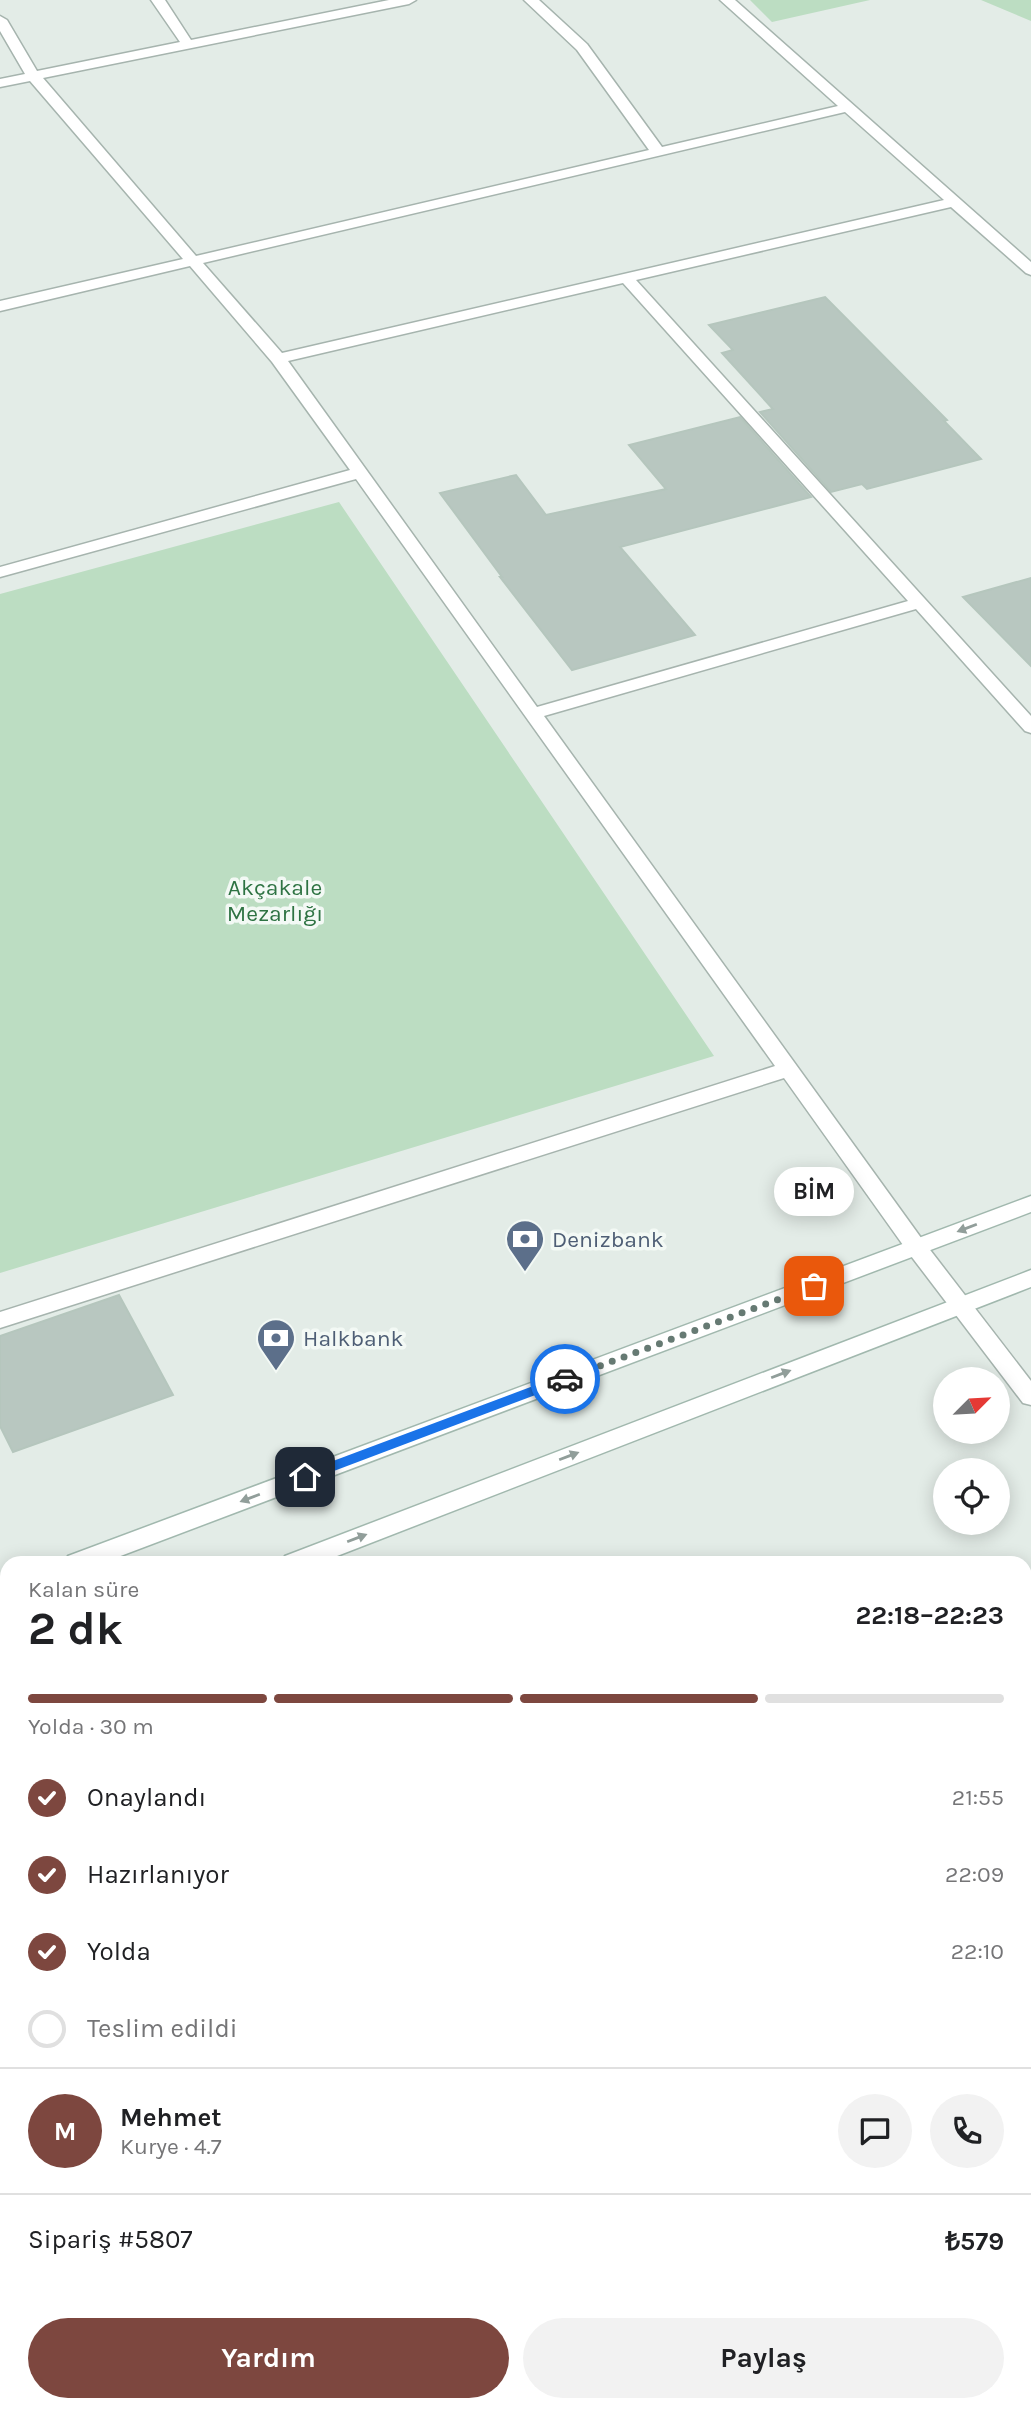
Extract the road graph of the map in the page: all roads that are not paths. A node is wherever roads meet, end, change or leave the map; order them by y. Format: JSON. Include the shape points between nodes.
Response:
{"nodes":[{"id":1,"x":158,"y":0,"type":"edge"},
{"id":2,"x":409,"y":0,"type":"edge"},
{"id":3,"x":531,"y":0,"type":"edge"},
{"id":4,"x":727,"y":0,"type":"edge"},
{"id":5,"x":0,"y":20,"type":"edge"},
{"id":6,"x":188,"y":45,"type":"junction"},
{"id":7,"x":33,"y":76,"type":"junction"},
{"id":8,"x":0,"y":83,"type":"edge"},
{"id":9,"x":846,"y":108,"type":"junction"},
{"id":10,"x":657,"y":152,"type":"junction"},
{"id":11,"x":954,"y":202,"type":"junction"},
{"id":12,"x":195,"y":261,"type":"junction"},
{"id":13,"x":1031,"y":270,"type":"edge"},
{"id":14,"x":627,"y":279,"type":"junction"},
{"id":15,"x":0,"y":306,"type":"edge"},
{"id":16,"x":278,"y":359,"type":"junction"},
{"id":17,"x":358,"y":473,"type":"junction"},
{"id":18,"x":0,"y":572,"type":"edge"},
{"id":19,"x":919,"y":603,"type":"junction"},
{"id":20,"x":532,"y":714,"type":"junction"},
{"id":21,"x":1031,"y":727,"type":"edge"},
{"id":22,"x":788,"y":1069,"type":"junction"},
{"id":23,"x":1031,"y":1204,"type":"edge"},
{"id":24,"x":916,"y":1247,"type":"junction"},
{"id":25,"x":1031,"y":1278,"type":"edge"},
{"id":26,"x":961,"y":1305,"type":"junction"},
{"id":27,"x":0,"y":1320,"type":"edge"},
{"id":28,"x":1031,"y":1397,"type":"edge"},
{"id":29,"x":95,"y":1556,"type":"edge"},
{"id":30,"x":311,"y":1556,"type":"edge"}],
"edges":[{"from":1,"to":6,"type":"street"},
{"from":2,"to":6,"type":"street"},
{"from":3,"to":10,"type":"street","via":[[582,47]]},
{"from":4,"to":9,"type":"street"},
{"from":5,"to":7,"type":"street"},
{"from":6,"to":7,"type":"street"},
{"from":7,"to":8,"type":"street"},
{"from":7,"to":12,"type":"street"},
{"from":9,"to":10,"type":"street"},
{"from":9,"to":11,"type":"street"},
{"from":10,"to":12,"type":"street"},
{"from":11,"to":13,"type":"street"},
{"from":11,"to":14,"type":"street"},
{"from":12,"to":15,"type":"street"},
{"from":12,"to":16,"type":"street"},
{"from":14,"to":16,"type":"street"},
{"from":14,"to":19,"type":"street"},
{"from":16,"to":17,"type":"street"},
{"from":17,"to":18,"type":"street"},
{"from":17,"to":20,"type":"street"},
{"from":19,"to":20,"type":"street"},
{"from":19,"to":21,"type":"street"},
{"from":20,"to":22,"type":"street"},
{"from":22,"to":24,"type":"street"},
{"from":22,"to":27,"type":"street"},
{"from":23,"to":24,"type":"street","one_way":true},
{"from":24,"to":26,"type":"street"},
{"from":24,"to":29,"type":"street","one_way":true},
{"from":25,"to":26,"type":"street"},
{"from":26,"to":28,"type":"street"},
{"from":30,"to":26,"type":"street","one_way":true}]}
